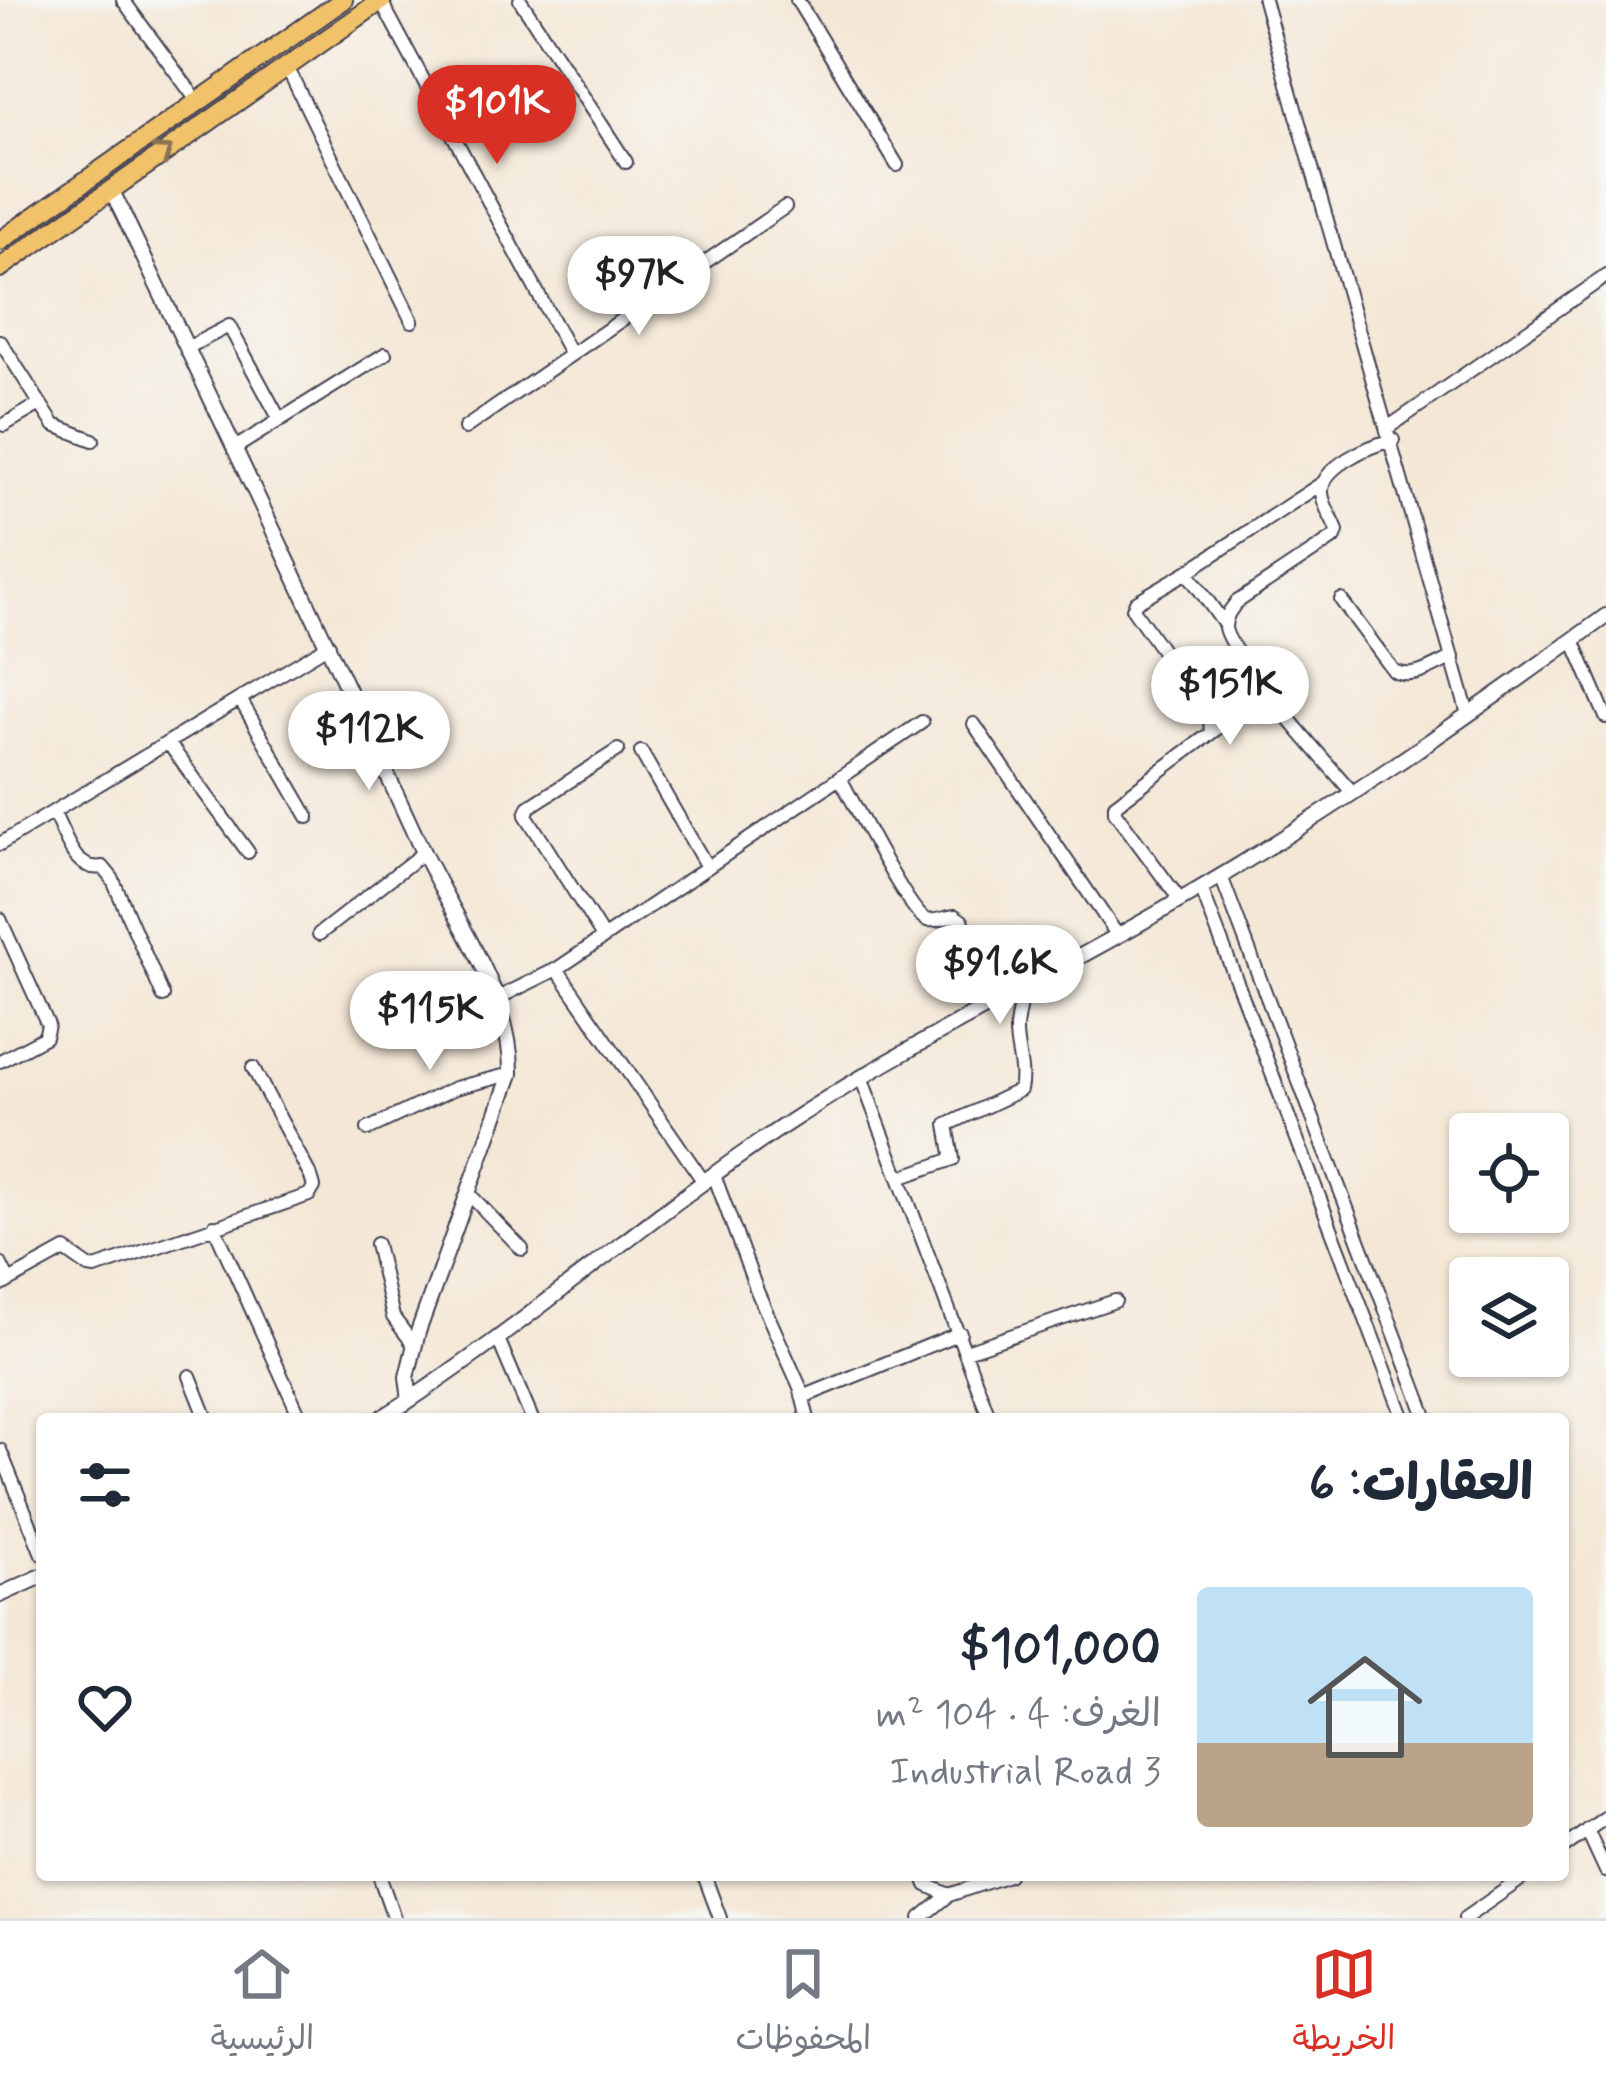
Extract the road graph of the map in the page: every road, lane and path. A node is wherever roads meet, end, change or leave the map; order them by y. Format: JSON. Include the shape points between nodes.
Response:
{"nodes":[{"id":1,"x":123,"y":0,"type":"edge"},
{"id":2,"x":343,"y":0,"type":"edge"},
{"id":3,"x":520,"y":0,"type":"edge"},
{"id":4,"x":797,"y":0,"type":"edge"},
{"id":5,"x":1264,"y":0,"type":"edge"},
{"id":6,"x":382,"y":1,"type":"edge"},
{"id":7,"x":286,"y":67,"type":"junction"},
{"id":8,"x":198,"y":102,"type":"junction"},
{"id":9,"x":626,"y":162,"type":"dead end"},
{"id":10,"x":897,"y":165,"type":"dead end"},
{"id":11,"x":111,"y":189,"type":"junction"},
{"id":12,"x":784,"y":207,"type":"dead end"},
{"id":13,"x":0,"y":241,"type":"edge"},
{"id":14,"x":0,"y":268,"type":"edge"},
{"id":15,"x":1606,"y":277,"type":"edge"},
{"id":16,"x":412,"y":321,"type":"dead end"},
{"id":17,"x":0,"y":341,"type":"edge"},
{"id":18,"x":187,"y":348,"type":"junction"},
{"id":19,"x":385,"y":354,"type":"dead end"},
{"id":20,"x":572,"y":355,"type":"junction"},
{"id":21,"x":40,"y":404,"type":"junction"},
{"id":22,"x":280,"y":420,"type":"junction"},
{"id":23,"x":4,"y":425,"type":"dead end"},
{"id":24,"x":465,"y":428,"type":"dead end"},
{"id":25,"x":1391,"y":434,"type":"junction"},
{"id":26,"x":93,"y":440,"type":"dead end"},
{"id":27,"x":235,"y":448,"type":"junction"},
{"id":28,"x":1324,"y":482,"type":"junction"},
{"id":29,"x":1187,"y":572,"type":"junction"},
{"id":30,"x":1341,"y":600,"type":"dead end"},
{"id":31,"x":1606,"y":616,"type":"edge"},
{"id":32,"x":1225,"y":625,"type":"junction"},
{"id":33,"x":1573,"y":640,"type":"junction"},
{"id":34,"x":329,"y":645,"type":"junction"},
{"id":35,"x":1453,"y":657,"type":"junction"},
{"id":36,"x":1268,"y":690,"type":"junction"},
{"id":37,"x":240,"y":700,"type":"junction"},
{"id":38,"x":1468,"y":714,"type":"junction"},
{"id":39,"x":1606,"y":717,"type":"edge"},
{"id":40,"x":922,"y":722,"type":"dead end"},
{"id":41,"x":974,"y":724,"type":"dead end"},
{"id":42,"x":1211,"y":733,"type":"junction"},
{"id":43,"x":169,"y":743,"type":"junction"},
{"id":44,"x":618,"y":751,"type":"dead end"},
{"id":45,"x":640,"y":752,"type":"dead end"},
{"id":46,"x":840,"y":778,"type":"junction"},
{"id":47,"x":1353,"y":793,"type":"junction"},
{"id":48,"x":54,"y":814,"type":"junction"},
{"id":49,"x":308,"y":817,"type":"dead end"},
{"id":50,"x":0,"y":844,"type":"edge"},
{"id":51,"x":248,"y":853,"type":"dead end"},
{"id":52,"x":424,"y":854,"type":"junction"},
{"id":53,"x":707,"y":867,"type":"junction"},
{"id":54,"x":1221,"y":876,"type":"junction"},
{"id":55,"x":1202,"y":887,"type":"junction"},
{"id":56,"x":1180,"y":900,"type":"junction"},
{"id":57,"x":0,"y":919,"type":"edge"},
{"id":58,"x":319,"y":934,"type":"dead end"},
{"id":59,"x":1118,"y":936,"type":"junction"},
{"id":60,"x":603,"y":937,"type":"junction"},
{"id":61,"x":557,"y":969,"type":"junction"},
{"id":62,"x":1021,"y":987,"type":"junction"},
{"id":63,"x":164,"y":996,"type":"dead end"},
{"id":64,"x":1005,"y":996,"type":"junction"},
{"id":65,"x":496,"y":998,"type":"junction"},
{"id":66,"x":0,"y":1061,"type":"edge"},
{"id":67,"x":253,"y":1068,"type":"dead end"},
{"id":68,"x":511,"y":1074,"type":"junction"},
{"id":69,"x":861,"y":1077,"type":"junction"},
{"id":70,"x":368,"y":1129,"type":"dead end"},
{"id":71,"x":899,"y":1178,"type":"junction"},
{"id":72,"x":709,"y":1179,"type":"junction"},
{"id":73,"x":470,"y":1195,"type":"junction"},
{"id":74,"x":214,"y":1226,"type":"junction"},
{"id":75,"x":376,"y":1244,"type":"dead end"},
{"id":76,"x":522,"y":1249,"type":"dead end"},
{"id":77,"x":0,"y":1263,"type":"edge"},
{"id":78,"x":4,"y":1283,"type":"edge"},
{"id":79,"x":1114,"y":1301,"type":"dead end"},
{"id":80,"x":960,"y":1333,"type":"junction"},
{"id":81,"x":498,"y":1339,"type":"junction"},
{"id":82,"x":414,"y":1346,"type":"junction"},
{"id":83,"x":966,"y":1351,"type":"junction"},
{"id":84,"x":190,"y":1376,"type":"dead end"},
{"id":85,"x":803,"y":1397,"type":"junction"},
{"id":86,"x":410,"y":1400,"type":"junction"},
{"id":87,"x":205,"y":1413,"type":"edge"},
{"id":88,"x":298,"y":1413,"type":"edge"},
{"id":89,"x":389,"y":1413,"type":"edge"},
{"id":90,"x":529,"y":1413,"type":"edge"},
{"id":91,"x":807,"y":1413,"type":"edge"},
{"id":92,"x":988,"y":1413,"type":"edge"},
{"id":93,"x":1402,"y":1413,"type":"edge"},
{"id":94,"x":1425,"y":1413,"type":"edge"},
{"id":95,"x":0,"y":1450,"type":"edge"},
{"id":96,"x":36,"y":1539,"type":"edge"},
{"id":97,"x":36,"y":1579,"type":"edge"},
{"id":98,"x":0,"y":1595,"type":"edge"},
{"id":99,"x":1606,"y":1817,"type":"edge"},
{"id":100,"x":1587,"y":1830,"type":"junction"},
{"id":101,"x":1569,"y":1844,"type":"edge"},
{"id":102,"x":1606,"y":1871,"type":"edge"},
{"id":103,"x":381,"y":1881,"type":"edge"},
{"id":104,"x":706,"y":1881,"type":"edge"},
{"id":105,"x":925,"y":1881,"type":"edge"},
{"id":106,"x":989,"y":1881,"type":"edge"},
{"id":107,"x":1518,"y":1881,"type":"edge"},
{"id":108,"x":949,"y":1894,"type":"junction"},
{"id":109,"x":394,"y":1918,"type":"edge"},
{"id":110,"x":721,"y":1918,"type":"edge"},
{"id":111,"x":921,"y":1918,"type":"edge"},
{"id":112,"x":1465,"y":1918,"type":"edge"}],
"edges":[{"from":1,"to":8,"type":"street"},
{"from":2,"to":8,"type":"highway"},
{"from":3,"to":9,"type":"street"},
{"from":4,"to":10,"type":"street"},
{"from":5,"to":25,"type":"street"},
{"from":6,"to":7,"type":"highway"},
{"from":6,"to":20,"type":"street"},
{"from":11,"to":7,"type":"highway","one_way":true},
{"from":7,"to":16,"type":"street"},
{"from":8,"to":13,"type":"highway"},
{"from":11,"to":14,"type":"highway"},
{"from":11,"to":18,"type":"street"},
{"from":12,"to":20,"type":"street"},
{"from":15,"to":25,"type":"street"},
{"from":17,"to":21,"type":"street"},
{"from":18,"to":22,"type":"street","via":[[229,326]]},
{"from":18,"to":27,"type":"street"},
{"from":19,"to":22,"type":"street"},
{"from":20,"to":24,"type":"street"},
{"from":21,"to":23,"type":"street"},
{"from":21,"to":26,"type":"street","via":[[55,425]]},
{"from":22,"to":27,"type":"street"},
{"from":25,"to":28,"type":"street"},
{"from":25,"to":35,"type":"street"},
{"from":27,"to":34,"type":"street"},
{"from":28,"to":29,"type":"street"},
{"from":28,"to":32,"type":"street","via":[[1335,538],[1237,602]]},
{"from":29,"to":32,"type":"street"},
{"from":29,"to":42,"type":"street","via":[[1133,609],[1210,719]]},
{"from":30,"to":35,"type":"street","via":[[1394,671],[1415,675]]},
{"from":31,"to":33,"type":"street"},
{"from":32,"to":36,"type":"street"},
{"from":33,"to":38,"type":"street"},
{"from":33,"to":39,"type":"street"},
{"from":34,"to":37,"type":"street"},
{"from":34,"to":52,"type":"street"},
{"from":35,"to":38,"type":"street"},
{"from":36,"to":42,"type":"street"},
{"from":36,"to":47,"type":"street"},
{"from":37,"to":43,"type":"street"},
{"from":37,"to":49,"type":"street"},
{"from":38,"to":47,"type":"street"},
{"from":40,"to":46,"type":"street"},
{"from":41,"to":59,"type":"street"},
{"from":42,"to":56,"type":"street","via":[[1115,805]]},
{"from":43,"to":48,"type":"street"},
{"from":43,"to":51,"type":"street"},
{"from":44,"to":60,"type":"street","via":[[526,814]]},
{"from":45,"to":53,"type":"street"},
{"from":46,"to":53,"type":"street"},
{"from":46,"to":64,"type":"street","via":[[907,899],[922,918],[962,921]]},
{"from":47,"to":54,"type":"street"},
{"from":48,"to":50,"type":"street"},
{"from":48,"to":63,"type":"street","via":[[81,865],[103,867],[112,878]]},
{"from":52,"to":58,"type":"street"},
{"from":52,"to":65,"type":"street"},
{"from":53,"to":60,"type":"street"},
{"from":54,"to":55,"type":"street"},
{"from":54,"to":94,"type":"street"},
{"from":55,"to":56,"type":"street"},
{"from":55,"to":93,"type":"street"},
{"from":56,"to":59,"type":"street"},
{"from":57,"to":66,"type":"street","via":[[48,1025],[44,1037]]},
{"from":59,"to":62,"type":"street"},
{"from":60,"to":61,"type":"street"},
{"from":61,"to":65,"type":"street"},
{"from":61,"to":72,"type":"street"},
{"from":62,"to":64,"type":"street"},
{"from":62,"to":71,"type":"street","via":[[1020,1090],[947,1125],[953,1159]]},
{"from":64,"to":69,"type":"street"},
{"from":65,"to":68,"type":"street"},
{"from":67,"to":74,"type":"street","via":[[314,1186],[302,1198]]},
{"from":68,"to":70,"type":"street","via":[[455,1088]]},
{"from":68,"to":73,"type":"street"},
{"from":69,"to":71,"type":"street"},
{"from":69,"to":72,"type":"street"},
{"from":71,"to":80,"type":"street"},
{"from":72,"to":81,"type":"street"},
{"from":72,"to":85,"type":"street"},
{"from":73,"to":76,"type":"street"},
{"from":73,"to":82,"type":"street"},
{"from":74,"to":78,"type":"street","via":[[95,1268],[65,1250]]},
{"from":74,"to":88,"type":"street"},
{"from":75,"to":82,"type":"street","via":[[393,1317]]},
{"from":77,"to":78,"type":"street"},
{"from":79,"to":83,"type":"street"},
{"from":80,"to":83,"type":"street"},
{"from":80,"to":85,"type":"street"},
{"from":81,"to":86,"type":"street"},
{"from":81,"to":90,"type":"street"},
{"from":82,"to":86,"type":"street"},
{"from":83,"to":92,"type":"street"},
{"from":84,"to":87,"type":"street"},
{"from":85,"to":91,"type":"street"},
{"from":86,"to":89,"type":"street"},
{"from":95,"to":96,"type":"street"},
{"from":97,"to":98,"type":"street"},
{"from":99,"to":100,"type":"street"},
{"from":100,"to":101,"type":"street"},
{"from":100,"to":102,"type":"street"},
{"from":103,"to":109,"type":"street"},
{"from":104,"to":110,"type":"street"},
{"from":105,"to":108,"type":"street"},
{"from":106,"to":108,"type":"street"},
{"from":107,"to":112,"type":"street"},
{"from":108,"to":111,"type":"street"}]}
